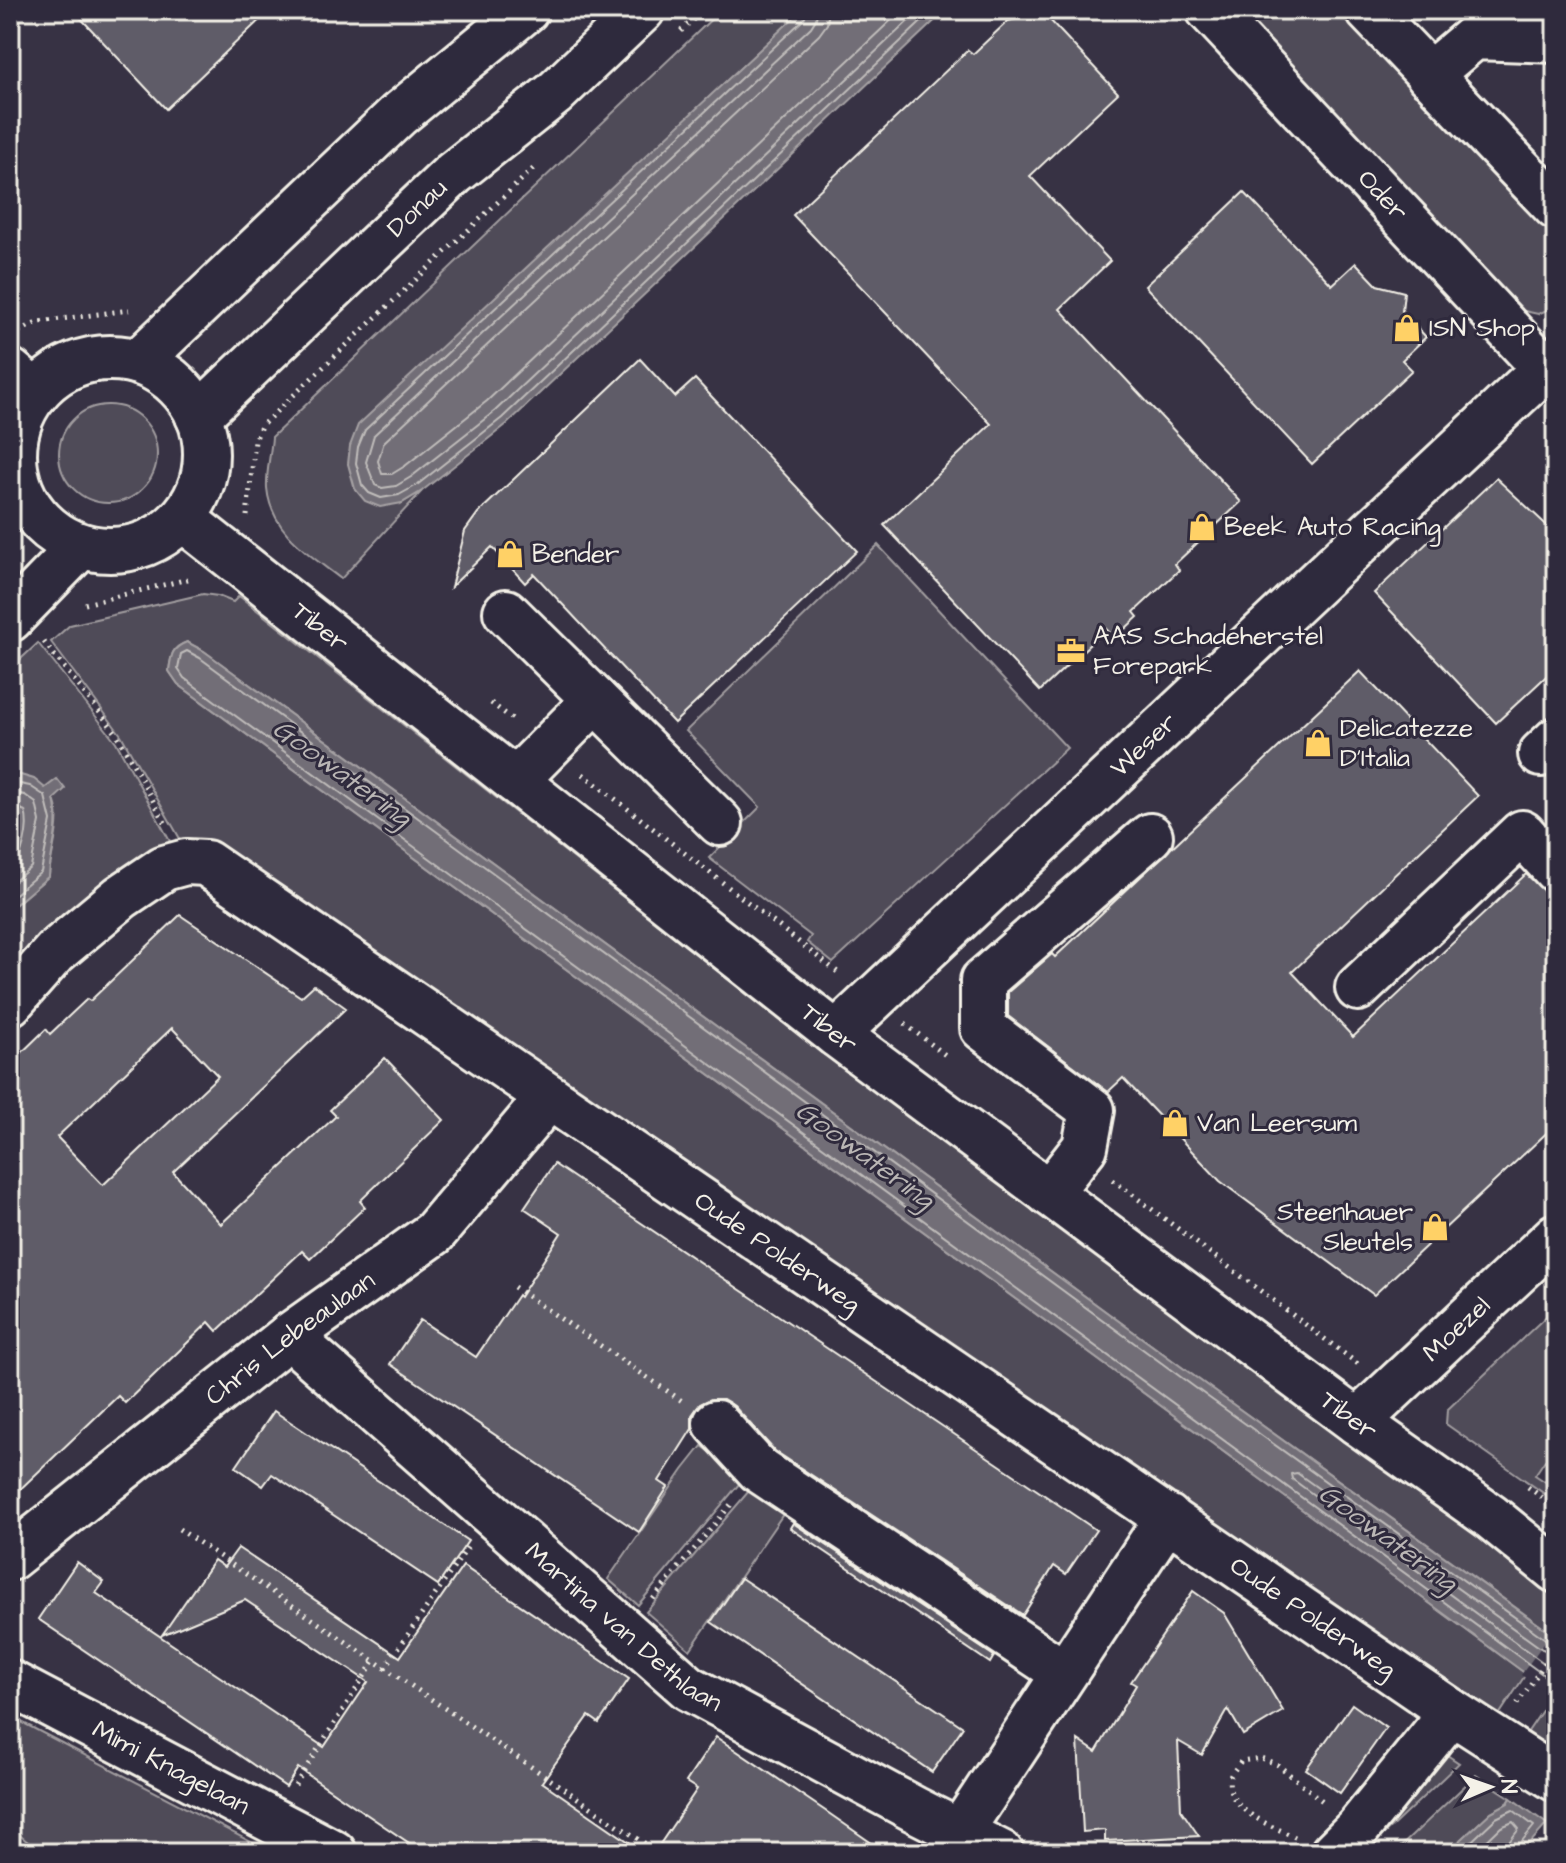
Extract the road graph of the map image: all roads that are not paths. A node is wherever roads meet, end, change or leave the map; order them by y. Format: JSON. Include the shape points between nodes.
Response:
{"nodes":[{"id":1,"x":526,"y":10,"type":"edge"},
{"id":2,"x":642,"y":10,"type":"edge"},
{"id":3,"x":1209,"y":10,"type":"edge"},
{"id":4,"x":1368,"y":10,"type":"edge"},
{"id":5,"x":1556,"y":40,"type":"edge"},
{"id":6,"x":1429,"y":75,"type":"junction"},
{"id":7,"x":1556,"y":207,"type":"edge"},
{"id":8,"x":138,"y":362,"type":"junction"},
{"id":9,"x":1552,"y":369,"type":"edge"},
{"id":10,"x":23,"y":382,"type":"edge"},
{"id":11,"x":198,"y":416,"type":"junction"},
{"id":12,"x":16,"y":500,"type":"edge"},
{"id":13,"x":182,"y":518,"type":"junction"},
{"id":14,"x":81,"y":546,"type":"junction"},
{"id":15,"x":506,"y":612,"type":"dead end"},
{"id":16,"x":24,"y":627,"type":"edge"},
{"id":17,"x":595,"y":700,"type":"junction"},
{"id":18,"x":515,"y":781,"type":"junction"},
{"id":19,"x":720,"y":823,"type":"dead end"},
{"id":20,"x":1150,"y":836,"type":"dead end"},
{"id":21,"x":1038,"y":845,"type":"junction"},
{"id":22,"x":1556,"y":870,"type":"edge"},
{"id":23,"x":1086,"y":892,"type":"junction"},
{"id":24,"x":1358,"y":988,"type":"dead end"},
{"id":25,"x":10,"y":1003,"type":"edge"},
{"id":26,"x":836,"y":1034,"type":"junction"},
{"id":27,"x":549,"y":1097,"type":"junction"},
{"id":28,"x":1049,"y":1193,"type":"junction"},
{"id":29,"x":1556,"y":1236,"type":"edge"},
{"id":30,"x":289,"y":1336,"type":"junction"},
{"id":31,"x":1357,"y":1422,"type":"junction"},
{"id":32,"x":716,"y":1423,"type":"road end"},
{"id":33,"x":1168,"y":1517,"type":"junction"},
{"id":34,"x":1491,"y":1517,"type":"junction"},
{"id":35,"x":1556,"y":1541,"type":"edge"},
{"id":36,"x":10,"y":1558,"type":"edge"},
{"id":37,"x":1556,"y":1570,"type":"edge"},
{"id":38,"x":1064,"y":1673,"type":"junction"},
{"id":39,"x":10,"y":1683,"type":"edge"},
{"id":40,"x":1452,"y":1712,"type":"junction"},
{"id":41,"x":1556,"y":1779,"type":"edge"},
{"id":42,"x":960,"y":1832,"type":"junction"},
{"id":43,"x":1331,"y":1841,"type":"edge"},
{"id":44,"x":334,"y":1853,"type":"edge"},
{"id":45,"x":1001,"y":1853,"type":"edge"}],
"edges":[{"from":1,"to":8,"type":"street","via":[[398,115]]},
{"from":2,"to":11,"type":"street","name":"Donau","via":[[554,94],[453,174]]},
{"from":3,"to":9,"type":"street","name":"Oder"},
{"from":4,"to":6,"type":"street"},
{"from":5,"to":6,"type":"street","via":[[1474,37]]},
{"from":6,"to":7,"type":"street"},
{"from":8,"to":10,"type":"street","via":[[82,362]]},
{"from":8,"to":11,"type":"street","via":[[184,392]]},
{"from":9,"to":21,"type":"street","name":"Weser"},
{"from":10,"to":12,"type":"street","via":[[15,441]]},
{"from":11,"to":13,"type":"street","via":[[205,467],[198,493]]},
{"from":12,"to":14,"type":"street","via":[[57,535]]},
{"from":13,"to":14,"type":"street","via":[[138,546],[110,551]]},
{"from":13,"to":18,"type":"street","name":"Tiber"},
{"from":14,"to":16,"type":"street"},
{"from":15,"to":17,"type":"street"},
{"from":17,"to":18,"type":"street"},
{"from":17,"to":19,"type":"street"},
{"from":18,"to":26,"type":"street","name":"Tiber"},
{"from":20,"to":23,"type":"street"},
{"from":21,"to":23,"type":"street"},
{"from":21,"to":26,"type":"street","name":"Weser"},
{"from":22,"to":24,"type":"street","via":[[1522,833]]},
{"from":23,"to":28,"type":"street","via":[[983,981],[983,1028],[1092,1110],[1085,1147]]},
{"from":25,"to":27,"type":"street","name":"Oude Polderweg","via":[[55,952],[121,897],[164,868],[206,863]]},
{"from":26,"to":28,"type":"street","name":"Tiber"},
{"from":27,"to":30,"type":"street","name":"Chris Lebeaulaan","via":[[434,1233]]},
{"from":27,"to":33,"type":"street","name":"Oude Polderweg"},
{"from":28,"to":31,"type":"street","name":"Tiber"},
{"from":29,"to":31,"type":"street","name":"Moezel"},
{"from":30,"to":36,"type":"street","name":"Chris Lebeaulaan"},
{"from":30,"to":42,"type":"street","name":"Martina van Dethlaan","via":[[689,1688]]},
{"from":31,"to":34,"type":"street","name":"Tiber"},
{"from":32,"to":38,"type":"street","via":[[759,1470]]},
{"from":33,"to":38,"type":"street"},
{"from":33,"to":40,"type":"street","name":"Oude Polderweg"},
{"from":34,"to":35,"type":"street","name":"Tiber"},
{"from":34,"to":37,"type":"street","name":"Tiber"},
{"from":38,"to":42,"type":"street"},
{"from":39,"to":44,"type":"street","name":"Mimi Knagelaan"},
{"from":40,"to":41,"type":"street","name":"Oude Polderweg"},
{"from":40,"to":43,"type":"street"},
{"from":42,"to":45,"type":"street","name":"Martina van Dethlaan"}]}
